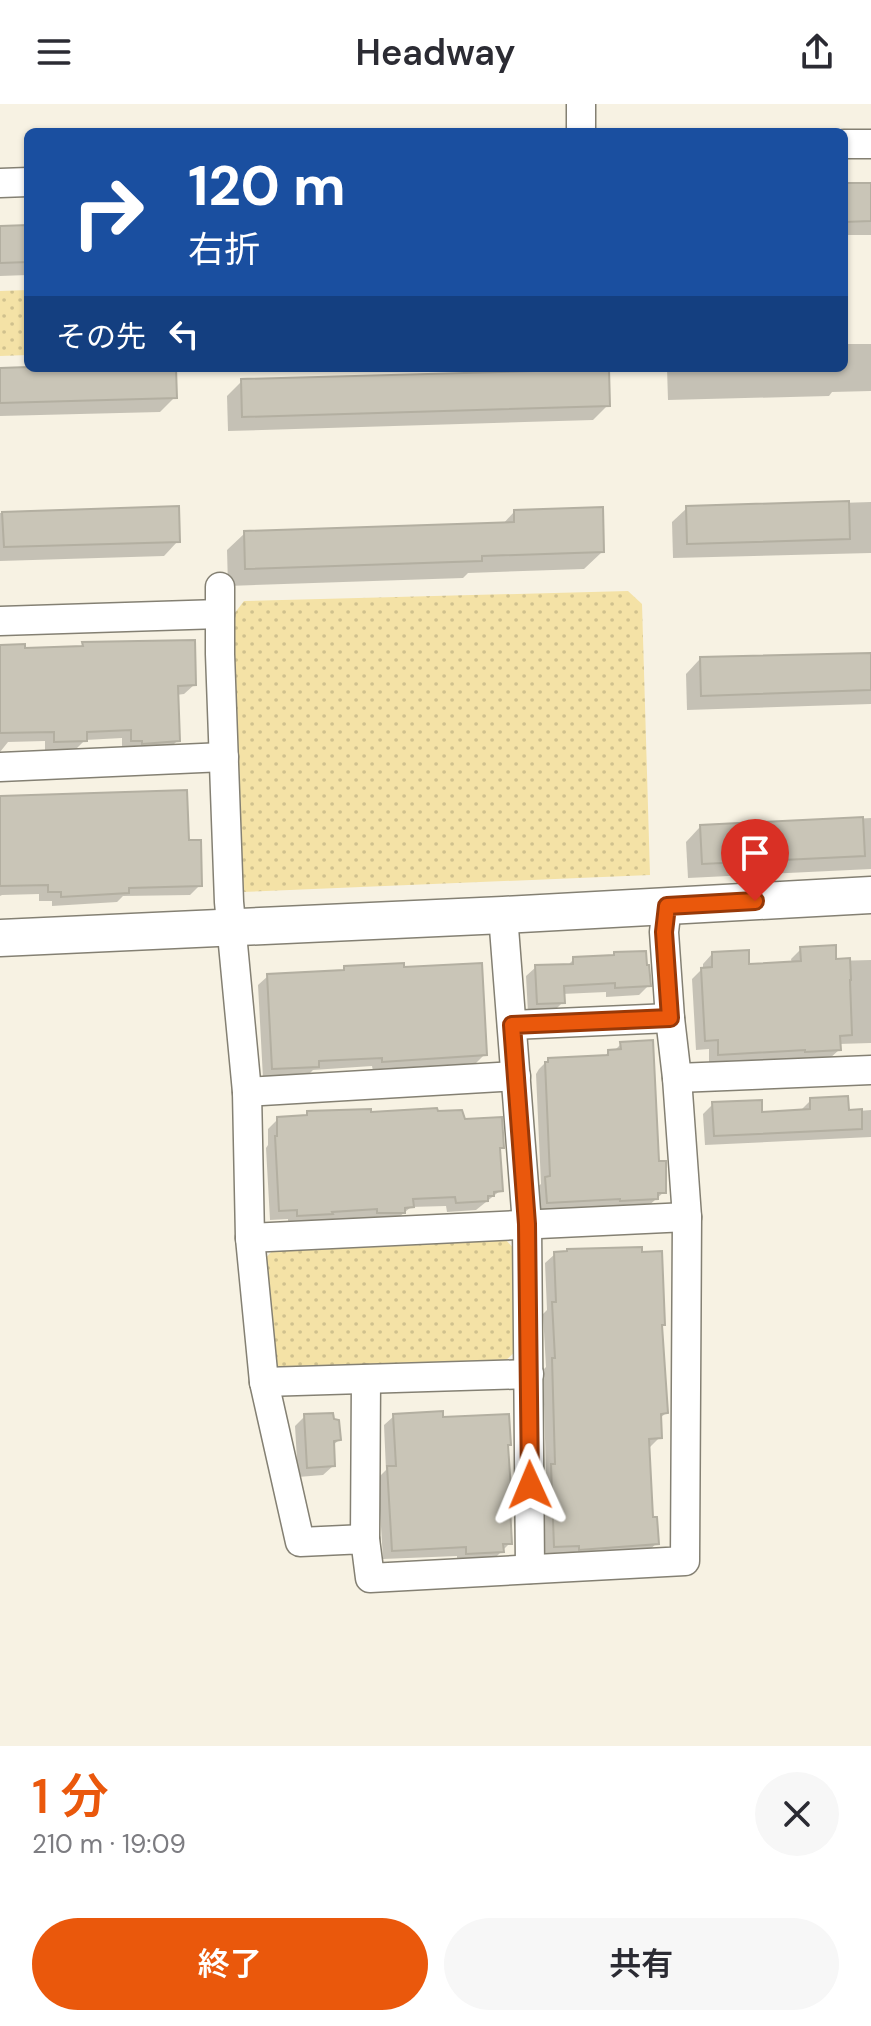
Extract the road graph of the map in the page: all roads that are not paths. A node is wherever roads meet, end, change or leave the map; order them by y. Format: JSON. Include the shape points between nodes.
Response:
{"nodes":[{"id":1,"x":581,"y":104,"type":"edge"},
{"id":2,"x":581,"y":128,"type":"edge"},
{"id":3,"x":848,"y":144,"type":"edge"},
{"id":4,"x":871,"y":144,"type":"edge"},
{"id":5,"x":24,"y":182,"type":"edge"},
{"id":6,"x":0,"y":183,"type":"edge"},
{"id":7,"x":0,"y":621,"type":"edge"},
{"id":8,"x":224,"y":757,"type":"junction"},
{"id":9,"x":0,"y":767,"type":"edge"},
{"id":10,"x":871,"y":895,"type":"edge"},
{"id":11,"x":667,"y":906,"type":"junction"},
{"id":12,"x":503,"y":915,"type":"junction"},
{"id":13,"x":230,"y":927,"type":"junction"},
{"id":14,"x":0,"y":938,"type":"edge"},
{"id":15,"x":670,"y":1018,"type":"junction"},
{"id":16,"x":512,"y":1025,"type":"junction"},
{"id":17,"x":871,"y":1070,"type":"edge"},
{"id":18,"x":516,"y":1076,"type":"junction"},
{"id":19,"x":677,"y":1078,"type":"junction"},
{"id":20,"x":247,"y":1092,"type":"junction"},
{"id":21,"x":687,"y":1217,"type":"junction"},
{"id":22,"x":527,"y":1224,"type":"junction"},
{"id":23,"x":250,"y":1238,"type":"junction"},
{"id":24,"x":529,"y":1374,"type":"junction"},
{"id":25,"x":366,"y":1379,"type":"junction"},
{"id":26,"x":264,"y":1382,"type":"junction"},
{"id":27,"x":365,"y":1539,"type":"junction"},
{"id":28,"x":530,"y":1569,"type":"junction"}],
"edges":[{"from":1,"to":2,"type":"street"},
{"from":3,"to":4,"type":"street"},
{"from":5,"to":6,"type":"street"},
{"from":7,"to":8,"type":"street","via":[[220,600]]},
{"from":8,"to":9,"type":"street"},
{"from":8,"to":13,"type":"street"},
{"from":10,"to":11,"type":"street"},
{"from":11,"to":12,"type":"street"},
{"from":11,"to":15,"type":"street"},
{"from":12,"to":13,"type":"street"},
{"from":12,"to":16,"type":"street"},
{"from":13,"to":14,"type":"street"},
{"from":13,"to":20,"type":"street"},
{"from":15,"to":16,"type":"street"},
{"from":15,"to":19,"type":"street"},
{"from":16,"to":18,"type":"street"},
{"from":17,"to":19,"type":"street"},
{"from":18,"to":20,"type":"street"},
{"from":18,"to":22,"type":"street"},
{"from":19,"to":21,"type":"street"},
{"from":20,"to":23,"type":"street"},
{"from":21,"to":22,"type":"street"},
{"from":21,"to":28,"type":"street","via":[[685,1561]]},
{"from":22,"to":23,"type":"street"},
{"from":22,"to":24,"type":"street"},
{"from":23,"to":26,"type":"street"},
{"from":24,"to":25,"type":"street"},
{"from":24,"to":28,"type":"street"},
{"from":25,"to":26,"type":"street"},
{"from":25,"to":27,"type":"street"},
{"from":26,"to":27,"type":"street","via":[[300,1542]]},
{"from":27,"to":28,"type":"street","via":[[370,1578]]}]}
